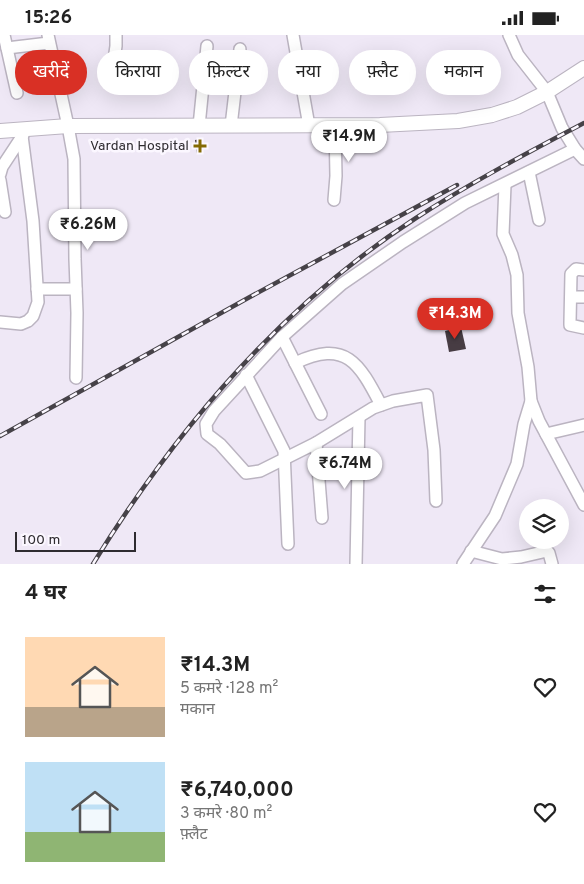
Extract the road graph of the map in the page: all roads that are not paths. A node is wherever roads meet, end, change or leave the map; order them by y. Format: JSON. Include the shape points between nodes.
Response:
{"nodes":[{"id":1,"x":4,"y":35,"type":"edge"},
{"id":2,"x":116,"y":35,"type":"edge"},
{"id":3,"x":293,"y":35,"type":"edge"},
{"id":4,"x":509,"y":35,"type":"edge"},
{"id":5,"x":48,"y":39,"type":"edge"},
{"id":6,"x":207,"y":46,"type":"dead end"},
{"id":7,"x":7,"y":48,"type":"junction"},
{"id":8,"x":240,"y":49,"type":"dead end"},
{"id":9,"x":115,"y":50,"type":"edge"},
{"id":10,"x":584,"y":69,"type":"edge"},
{"id":11,"x":15,"y":81,"type":"edge"},
{"id":12,"x":547,"y":92,"type":"junction"},
{"id":13,"x":199,"y":126,"type":"junction"},
{"id":14,"x":230,"y":126,"type":"junction"},
{"id":15,"x":309,"y":126,"type":"junction"},
{"id":16,"x":335,"y":126,"type":"junction"},
{"id":17,"x":68,"y":127,"type":"junction"},
{"id":18,"x":0,"y":131,"type":"edge"},
{"id":19,"x":24,"y":133,"type":"junction"},
{"id":20,"x":575,"y":149,"type":"junction"},
{"id":21,"x":584,"y":159,"type":"edge"},
{"id":22,"x":529,"y":172,"type":"junction"},
{"id":23,"x":0,"y":174,"type":"edge"},
{"id":24,"x":0,"y":180,"type":"edge"},
{"id":25,"x":505,"y":185,"type":"junction"},
{"id":26,"x":334,"y":200,"type":"dead end"},
{"id":27,"x":5,"y":212,"type":"dead end"},
{"id":28,"x":539,"y":219,"type":"dead end"},
{"id":29,"x":584,"y":270,"type":"edge"},
{"id":30,"x":37,"y":289,"type":"junction"},
{"id":31,"x":76,"y":289,"type":"junction"},
{"id":32,"x":570,"y":297,"type":"junction"},
{"id":33,"x":584,"y":297,"type":"edge"},
{"id":34,"x":0,"y":322,"type":"edge"},
{"id":35,"x":584,"y":328,"type":"edge"},
{"id":36,"x":282,"y":337,"type":"junction"},
{"id":37,"x":295,"y":363,"type":"junction"},
{"id":38,"x":246,"y":375,"type":"junction"},
{"id":39,"x":76,"y":378,"type":"dead end"},
{"id":40,"x":531,"y":401,"type":"junction"},
{"id":41,"x":381,"y":405,"type":"junction"},
{"id":42,"x":321,"y":414,"type":"dead end"},
{"id":43,"x":359,"y":417,"type":"junction"},
{"id":44,"x":584,"y":425,"type":"edge"},
{"id":45,"x":546,"y":434,"type":"junction"},
{"id":46,"x":316,"y":443,"type":"junction"},
{"id":47,"x":284,"y":458,"type":"junction"},
{"id":48,"x":436,"y":501,"type":"dead end"},
{"id":49,"x":584,"y":503,"type":"edge"},
{"id":50,"x":322,"y":519,"type":"dead end"},
{"id":51,"x":288,"y":545,"type":"dead end"},
{"id":52,"x":471,"y":551,"type":"junction"},
{"id":53,"x":356,"y":564,"type":"edge"},
{"id":54,"x":463,"y":564,"type":"edge"},
{"id":55,"x":552,"y":564,"type":"edge"}],
"edges":[{"from":1,"to":7,"type":"street"},
{"from":2,"to":9,"type":"street"},
{"from":3,"to":15,"type":"street"},
{"from":4,"to":12,"type":"street","via":[[518,55]]},
{"from":5,"to":7,"type":"street"},
{"from":5,"to":17,"type":"street"},
{"from":6,"to":13,"type":"street"},
{"from":7,"to":11,"type":"street"},
{"from":8,"to":14,"type":"street"},
{"from":10,"to":12,"type":"main road"},
{"from":12,"to":16,"type":"main road","via":[[517,107],[458,121]]},
{"from":12,"to":20,"type":"street"},
{"from":13,"to":14,"type":"main road"},
{"from":13,"to":17,"type":"main road"},
{"from":14,"to":15,"type":"main road"},
{"from":15,"to":16,"type":"main road"},
{"from":16,"to":26,"type":"street"},
{"from":17,"to":19,"type":"main road"},
{"from":17,"to":31,"type":"street","via":[[74,159]]},
{"from":18,"to":19,"type":"main road"},
{"from":19,"to":23,"type":"street"},
{"from":19,"to":30,"type":"street"},
{"from":20,"to":21,"type":"street"},
{"from":20,"to":22,"type":"street"},
{"from":22,"to":25,"type":"street"},
{"from":22,"to":28,"type":"street"},
{"from":24,"to":27,"type":"street"},
{"from":25,"to":36,"type":"street","via":[[465,203],[357,273]]},
{"from":25,"to":40,"type":"street","via":[[503,235],[518,275],[518,313]]},
{"from":29,"to":32,"type":"street","via":[[571,274]]},
{"from":30,"to":31,"type":"street"},
{"from":30,"to":34,"type":"street","via":[[38,302],[28,321],[21,324]]},
{"from":31,"to":39,"type":"street"},
{"from":32,"to":33,"type":"street"},
{"from":32,"to":35,"type":"street","via":[[570,325]]},
{"from":36,"to":37,"type":"street"},
{"from":36,"to":38,"type":"street"},
{"from":37,"to":41,"type":"street","via":[[322,353],[336,353],[350,359],[360,369]]},
{"from":37,"to":42,"type":"street"},
{"from":38,"to":47,"type":"street","via":[[284,451]]},
{"from":38,"to":47,"type":"street","via":[[214,411],[206,424],[207,434],[246,473],[260,471]]},
{"from":40,"to":45,"type":"street"},
{"from":40,"to":52,"type":"street","via":[[517,464],[495,516]]},
{"from":41,"to":43,"type":"street"},
{"from":41,"to":48,"type":"street","via":[[427,395]]},
{"from":43,"to":46,"type":"street"},
{"from":43,"to":53,"type":"street"},
{"from":44,"to":45,"type":"street"},
{"from":45,"to":49,"type":"street"},
{"from":46,"to":47,"type":"street"},
{"from":46,"to":50,"type":"street"},
{"from":47,"to":51,"type":"street"},
{"from":52,"to":54,"type":"street"},
{"from":52,"to":55,"type":"street","via":[[502,559],[546,551]]}]}
